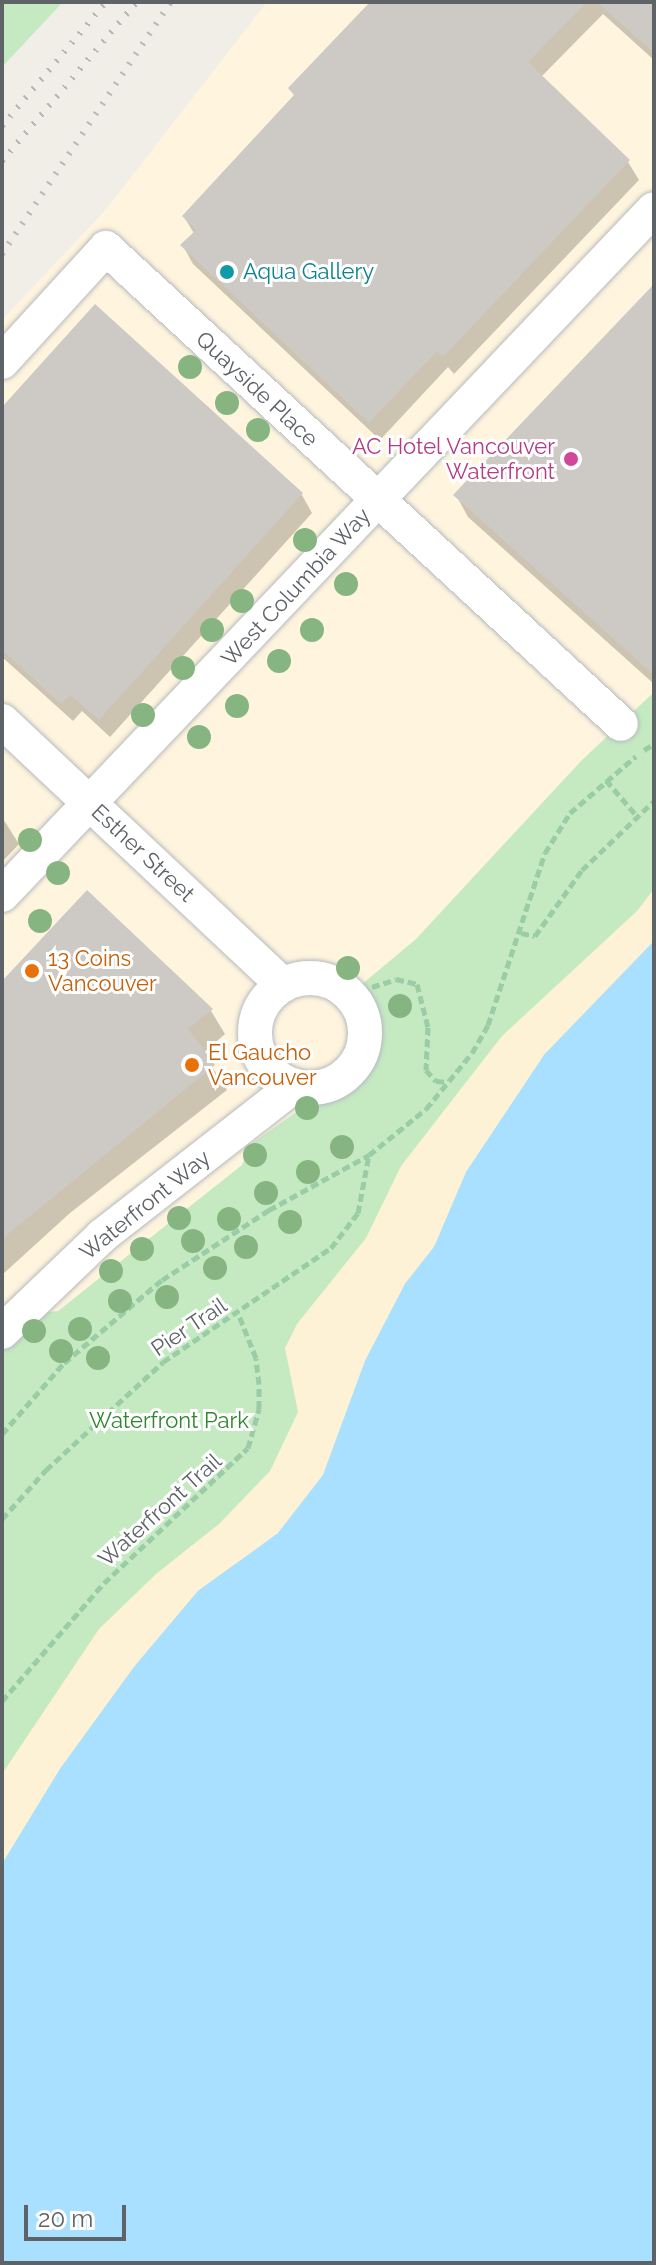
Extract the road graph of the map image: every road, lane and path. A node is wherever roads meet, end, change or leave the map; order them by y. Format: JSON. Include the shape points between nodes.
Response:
{"nodes":[{"id":1,"x":654,"y":209,"type":"edge"},
{"id":2,"x":2,"y":362,"type":"edge"},
{"id":3,"x":377,"y":500,"type":"junction"},
{"id":4,"x":2,"y":721,"type":"edge"},
{"id":5,"x":621,"y":724,"type":"dead end"},
{"id":6,"x":644,"y":750,"type":"dead end"},
{"id":7,"x":606,"y":780,"type":"junction"},
{"id":8,"x":654,"y":801,"type":"edge"},
{"id":9,"x":92,"y":804,"type":"junction"},
{"id":10,"x":636,"y":815,"type":"junction"},
{"id":11,"x":2,"y":895,"type":"edge"},
{"id":12,"x":521,"y":933,"type":"junction"},
{"id":13,"x":283,"y":985,"type":"junction"},
{"id":14,"x":372,"y":987,"type":"dead end"},
{"id":15,"x":448,"y":1082,"type":"junction"},
{"id":16,"x":294,"y":1086,"type":"junction"},
{"id":17,"x":369,"y":1155,"type":"junction"},
{"id":18,"x":238,"y":1313,"type":"junction"},
{"id":19,"x":2,"y":1332,"type":"edge"},
{"id":20,"x":2,"y":1434,"type":"edge"},
{"id":21,"x":2,"y":1519,"type":"edge"},
{"id":22,"x":2,"y":1701,"type":"edge"}],
"edges":[{"from":1,"to":3,"type":"street","name":"West Columbia Way"},
{"from":2,"to":3,"type":"street","name":"Quayside Place","via":[[106,248]]},
{"from":3,"to":5,"type":"street","name":"Quayside Place"},
{"from":3,"to":9,"type":"street","name":"West Columbia Way"},
{"from":4,"to":9,"type":"street","name":"Esther Street"},
{"from":6,"to":7,"type":"path"},
{"from":7,"to":10,"type":"path"},
{"from":7,"to":12,"type":"path","via":[[570,813],[545,853]]},
{"from":8,"to":10,"type":"path"},
{"from":9,"to":11,"type":"street","name":"West Columbia Way"},
{"from":9,"to":13,"type":"street","name":"Esther Street"},
{"from":10,"to":12,"type":"path","via":[[582,870],[535,936]]},
{"from":12,"to":15,"type":"path","via":[[488,1025]]},
{"from":13,"to":16,"type":"street","via":[[259,1012],[256,1039],[265,1064]]},
{"from":13,"to":16,"type":"street","via":[[300,978],[335,983],[349,994],[365,1025],[365,1043],[347,1074],[312,1088]]},
{"from":14,"to":15,"type":"path","via":[[396,979],[417,984],[428,1027],[426,1070],[436,1081]]},
{"from":15,"to":17,"type":"path","via":[[426,1109]]},
{"from":16,"to":19,"type":"street","name":"Waterfront Way","via":[[102,1236]]},
{"from":17,"to":18,"type":"path","name":"Pier Trail","via":[[368,1180],[347,1231]]},
{"from":17,"to":20,"type":"path","via":[[269,1210],[162,1280],[64,1363]]},
{"from":18,"to":21,"type":"path","name":"Pier Trail","via":[[163,1362],[46,1470]]},
{"from":18,"to":22,"type":"path","name":"Waterfront Trail","via":[[256,1358],[259,1384],[259,1409],[248,1448],[104,1583]]}]}
